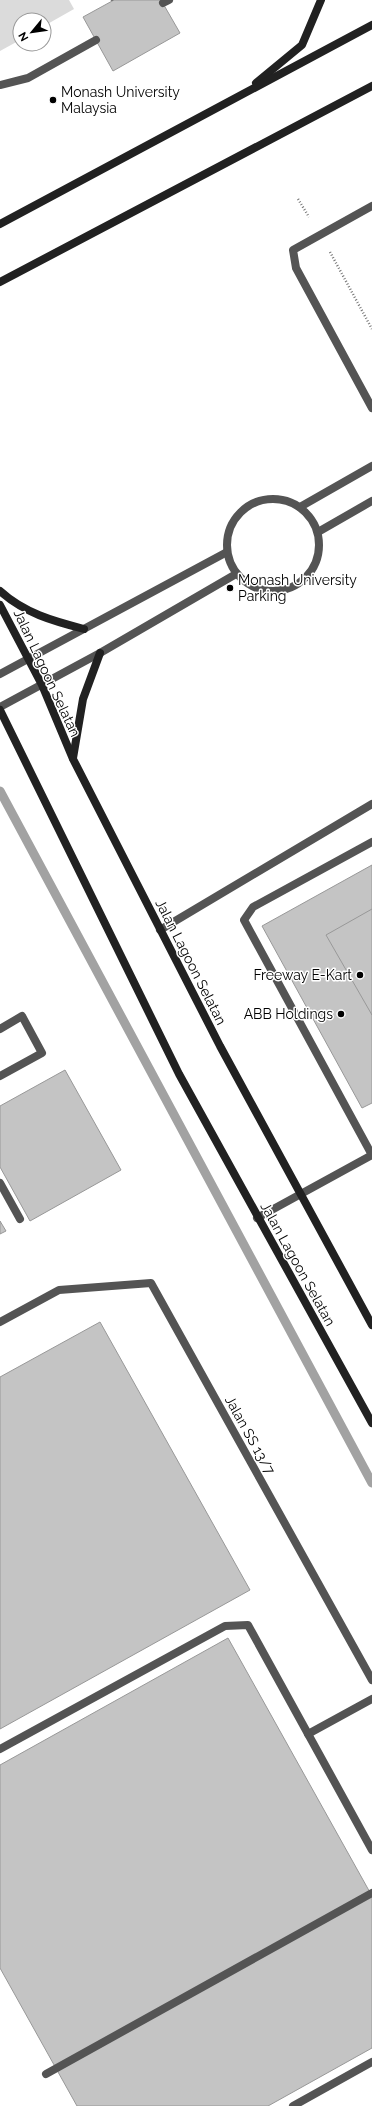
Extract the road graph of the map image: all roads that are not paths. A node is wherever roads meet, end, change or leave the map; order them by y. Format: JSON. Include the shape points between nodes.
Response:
{"nodes":[{"id":1,"x":321,"y":0,"type":"edge"},
{"id":2,"x":372,"y":25,"type":"edge"},
{"id":3,"x":96,"y":40,"type":"dead end"},
{"id":4,"x":0,"y":85,"type":"edge"},
{"id":5,"x":372,"y":86,"type":"edge"},
{"id":6,"x":244,"y":94,"type":"junction"},
{"id":7,"x":372,"y":206,"type":"edge"},
{"id":8,"x":0,"y":224,"type":"edge"},
{"id":9,"x":0,"y":282,"type":"edge"},
{"id":10,"x":372,"y":408,"type":"edge"},
{"id":11,"x":372,"y":466,"type":"edge"},
{"id":12,"x":372,"y":502,"type":"edge"},
{"id":13,"x":300,"y":507,"type":"junction"},
{"id":14,"x":318,"y":532,"type":"junction"},
{"id":15,"x":227,"y":552,"type":"junction"},
{"id":16,"x":236,"y":574,"type":"junction"},
{"id":17,"x":0,"y":591,"type":"edge"},
{"id":18,"x":0,"y":605,"type":"edge"},
{"id":19,"x":84,"y":629,"type":"junction"},
{"id":20,"x":100,"y":653,"type":"junction"},
{"id":21,"x":28,"y":658,"type":"junction"},
{"id":22,"x":0,"y":674,"type":"edge"},
{"id":23,"x":42,"y":685,"type":"junction"},
{"id":24,"x":0,"y":708,"type":"edge"},
{"id":25,"x":73,"y":759,"type":"junction"},
{"id":26,"x":372,"y":804,"type":"edge"},
{"id":27,"x":372,"y":842,"type":"edge"},
{"id":28,"x":160,"y":930,"type":"junction"},
{"id":29,"x":0,"y":1029,"type":"edge"},
{"id":30,"x":0,"y":1076,"type":"edge"},
{"id":31,"x":372,"y":1155,"type":"edge"},
{"id":32,"x":0,"y":1183,"type":"edge"},
{"id":33,"x":300,"y":1194,"type":"junction"},
{"id":34,"x":257,"y":1218,"type":"junction"},
{"id":35,"x":20,"y":1219,"type":"dead end"},
{"id":36,"x":0,"y":1322,"type":"edge"},
{"id":37,"x":372,"y":1325,"type":"edge"},
{"id":38,"x":372,"y":1423,"type":"edge"},
{"id":39,"x":372,"y":1680,"type":"edge"},
{"id":40,"x":372,"y":1699,"type":"edge"},
{"id":41,"x":308,"y":1734,"type":"junction"},
{"id":42,"x":0,"y":1749,"type":"edge"},
{"id":43,"x":372,"y":1850,"type":"edge"},
{"id":44,"x":372,"y":1893,"type":"edge"},
{"id":45,"x":372,"y":2062,"type":"edge"},
{"id":46,"x":46,"y":2074,"type":"dead end"},
{"id":47,"x":293,"y":2106,"type":"edge"}],
"edges":[{"from":1,"to":6,"type":"main road","via":[[302,45]]},
{"from":2,"to":6,"type":"main road"},
{"from":3,"to":4,"type":"street","via":[[28,78]]},
{"from":5,"to":9,"type":"main road"},
{"from":6,"to":8,"type":"main road"},
{"from":7,"to":10,"type":"street","via":[[292,250],[296,268]]},
{"from":11,"to":13,"type":"street"},
{"from":12,"to":14,"type":"street"},
{"from":13,"to":14,"type":"street","via":[[311,518]]},
{"from":13,"to":15,"type":"street","via":[[286,500],[271,498],[255,501],[242,510],[232,522],[227,536]]},
{"from":14,"to":16,"type":"street","via":[[320,548],[316,564],[307,577],[295,587],[279,592],[263,591],[248,585]]},
{"from":15,"to":16,"type":"street"},
{"from":15,"to":19,"type":"street"},
{"from":16,"to":20,"type":"street"},
{"from":17,"to":19,"type":"main road","via":[[24,609],[55,622]]},
{"from":18,"to":21,"type":"main road","name":"Jalan Lagoon Selatan"},
{"from":19,"to":21,"type":"street"},
{"from":20,"to":23,"type":"street"},
{"from":20,"to":25,"type":"main road","via":[[83,699]]},
{"from":21,"to":22,"type":"street"},
{"from":21,"to":23,"type":"main road","name":"Jalan Lagoon Selatan"},
{"from":23,"to":24,"type":"street"},
{"from":23,"to":25,"type":"main road","name":"Jalan Lagoon Selatan"},
{"from":24,"to":34,"type":"main road","name":"Jalan Lagoon Selatan","via":[[179,1074]]},
{"from":25,"to":28,"type":"main road","name":"Jalan Lagoon Selatan"},
{"from":26,"to":28,"type":"street"},
{"from":27,"to":31,"type":"street","via":[[253,907],[244,920]]},
{"from":28,"to":33,"type":"main road","name":"Jalan Lagoon Selatan"},
{"from":29,"to":30,"type":"street","via":[[22,1016],[42,1053]]},
{"from":31,"to":33,"type":"street"},
{"from":32,"to":35,"type":"street"},
{"from":33,"to":34,"type":"street"},
{"from":33,"to":37,"type":"main road","name":"Jalan Lagoon Selatan"},
{"from":34,"to":38,"type":"main road","name":"Jalan Lagoon Selatan"},
{"from":36,"to":39,"type":"street","name":"Jalan SS 13/7","via":[[59,1290],[151,1283]]},
{"from":40,"to":41,"type":"street"},
{"from":41,"to":42,"type":"street","via":[[248,1625],[225,1626]]},
{"from":41,"to":43,"type":"street"},
{"from":44,"to":46,"type":"street"},
{"from":45,"to":47,"type":"street"}]}
